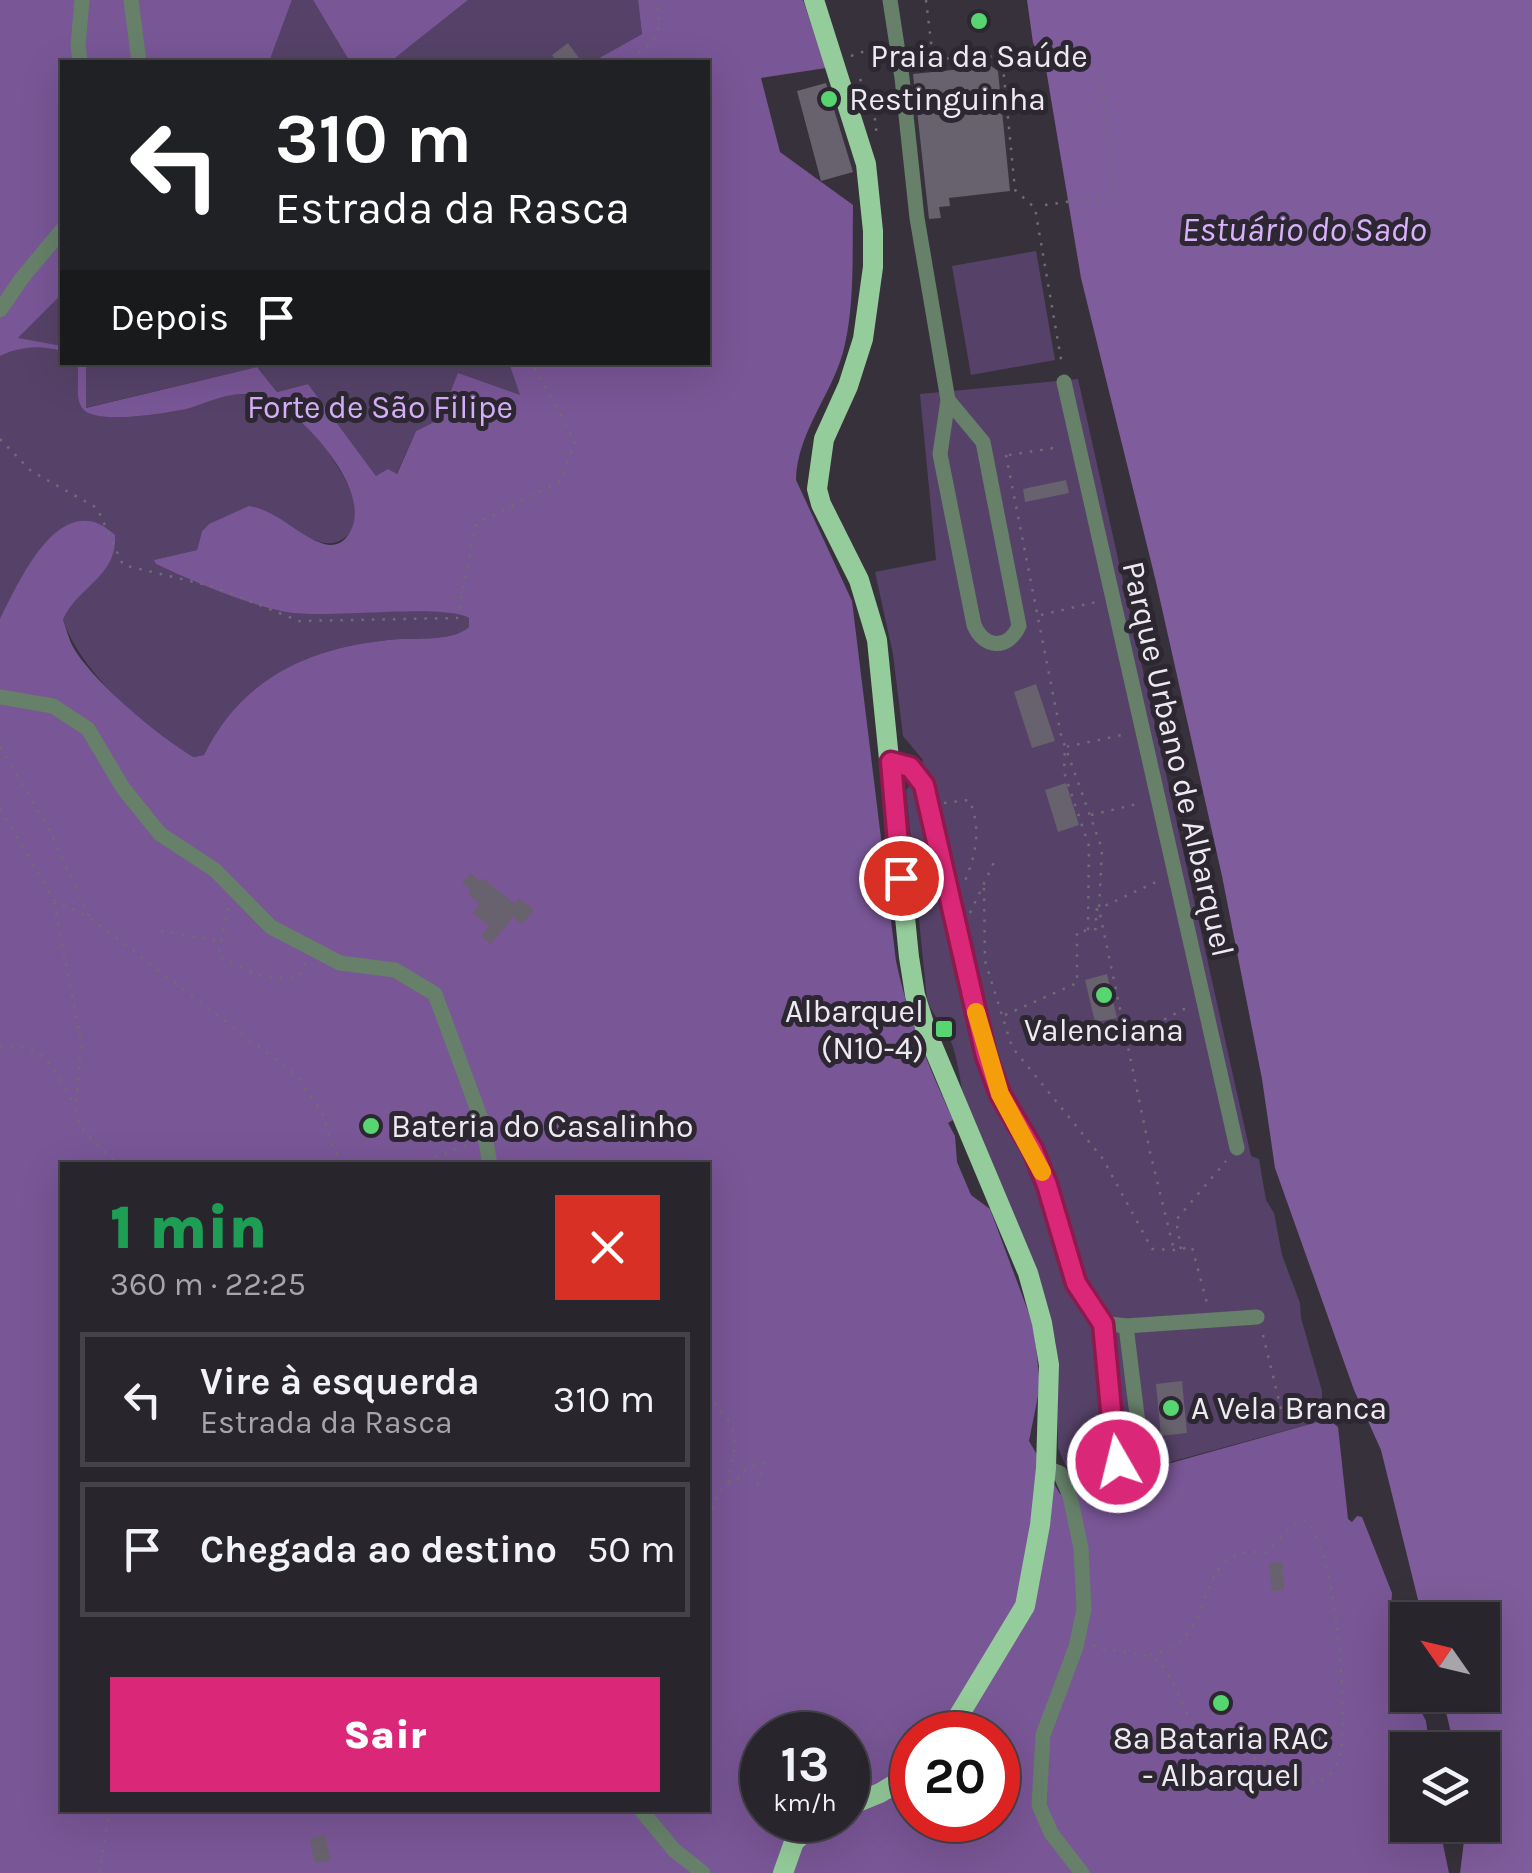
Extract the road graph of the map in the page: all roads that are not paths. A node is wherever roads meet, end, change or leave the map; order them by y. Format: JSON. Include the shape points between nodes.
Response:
{"nodes":[{"id":1,"x":82,"y":0,"type":"edge"},
{"id":2,"x":130,"y":0,"type":"edge"},
{"id":3,"x":814,"y":0,"type":"edge"},
{"id":4,"x":890,"y":0,"type":"edge"},
{"id":5,"x":80,"y":60,"type":"edge"},
{"id":6,"x":138,"y":60,"type":"edge"},
{"id":7,"x":60,"y":232,"type":"edge"},
{"id":8,"x":0,"y":310,"type":"edge"},
{"id":9,"x":1064,"y":382,"type":"road end"},
{"id":10,"x":948,"y":400,"type":"junction"},
{"id":11,"x":0,"y":696,"type":"edge"},
{"id":12,"x":891,"y":762,"type":"junction"},
{"id":13,"x":1237,"y":1148,"type":"road end"},
{"id":14,"x":489,"y":1162,"type":"edge"},
{"id":15,"x":1258,"y":1317,"type":"road end"},
{"id":16,"x":1103,"y":1324,"type":"junction"},
{"id":17,"x":1126,"y":1326,"type":"junction"},
{"id":18,"x":1046,"y":1468,"type":"junction"},
{"id":19,"x":961,"y":1712,"type":"edge"},
{"id":20,"x":643,"y":1812,"type":"edge"},
{"id":21,"x":794,"y":1842,"type":"edge"},
{"id":22,"x":703,"y":1873,"type":"edge"},
{"id":23,"x":783,"y":1873,"type":"edge"},
{"id":24,"x":1082,"y":1873,"type":"edge"}],
"edges":[{"from":1,"to":5,"type":"street"},
{"from":2,"to":6,"type":"street"},
{"from":3,"to":12,"type":"main road","via":[[866,164],[873,231],[863,339],[824,439],[817,489],[872,616]]},
{"from":4,"to":10,"type":"street","via":[[916,218]]},
{"from":7,"to":8,"type":"street"},
{"from":9,"to":13,"type":"street","name":"Parque Urbano de Albarquel"},
{"from":10,"to":10,"type":"street","via":[[940,454],[974,625],[979,637],[1002,644],[1019,626],[983,442]]},
{"from":11,"to":14,"type":"street","via":[[52,706],[88,730],[160,834],[215,870],[271,927],[340,963],[395,970],[435,994],[483,1124]]},
{"from":12,"to":16,"type":"street","via":[[916,771],[924,785],[994,1079],[1033,1150],[1076,1283]]},
{"from":12,"to":18,"type":"main road","via":[[915,996],[1042,1323],[1050,1388]]},
{"from":15,"to":17,"type":"street"},
{"from":16,"to":17,"type":"street"},
{"from":16,"to":17,"type":"street","via":[[1118,1462],[1142,1456]]},
{"from":18,"to":19,"type":"main road","via":[[1024,1606]]},
{"from":18,"to":24,"type":"street","via":[[1057,1470],[1068,1489],[1085,1581],[1078,1638],[1043,1735],[1038,1790],[1044,1818]]},
{"from":20,"to":22,"type":"street"},
{"from":21,"to":23,"type":"main road"}]}
